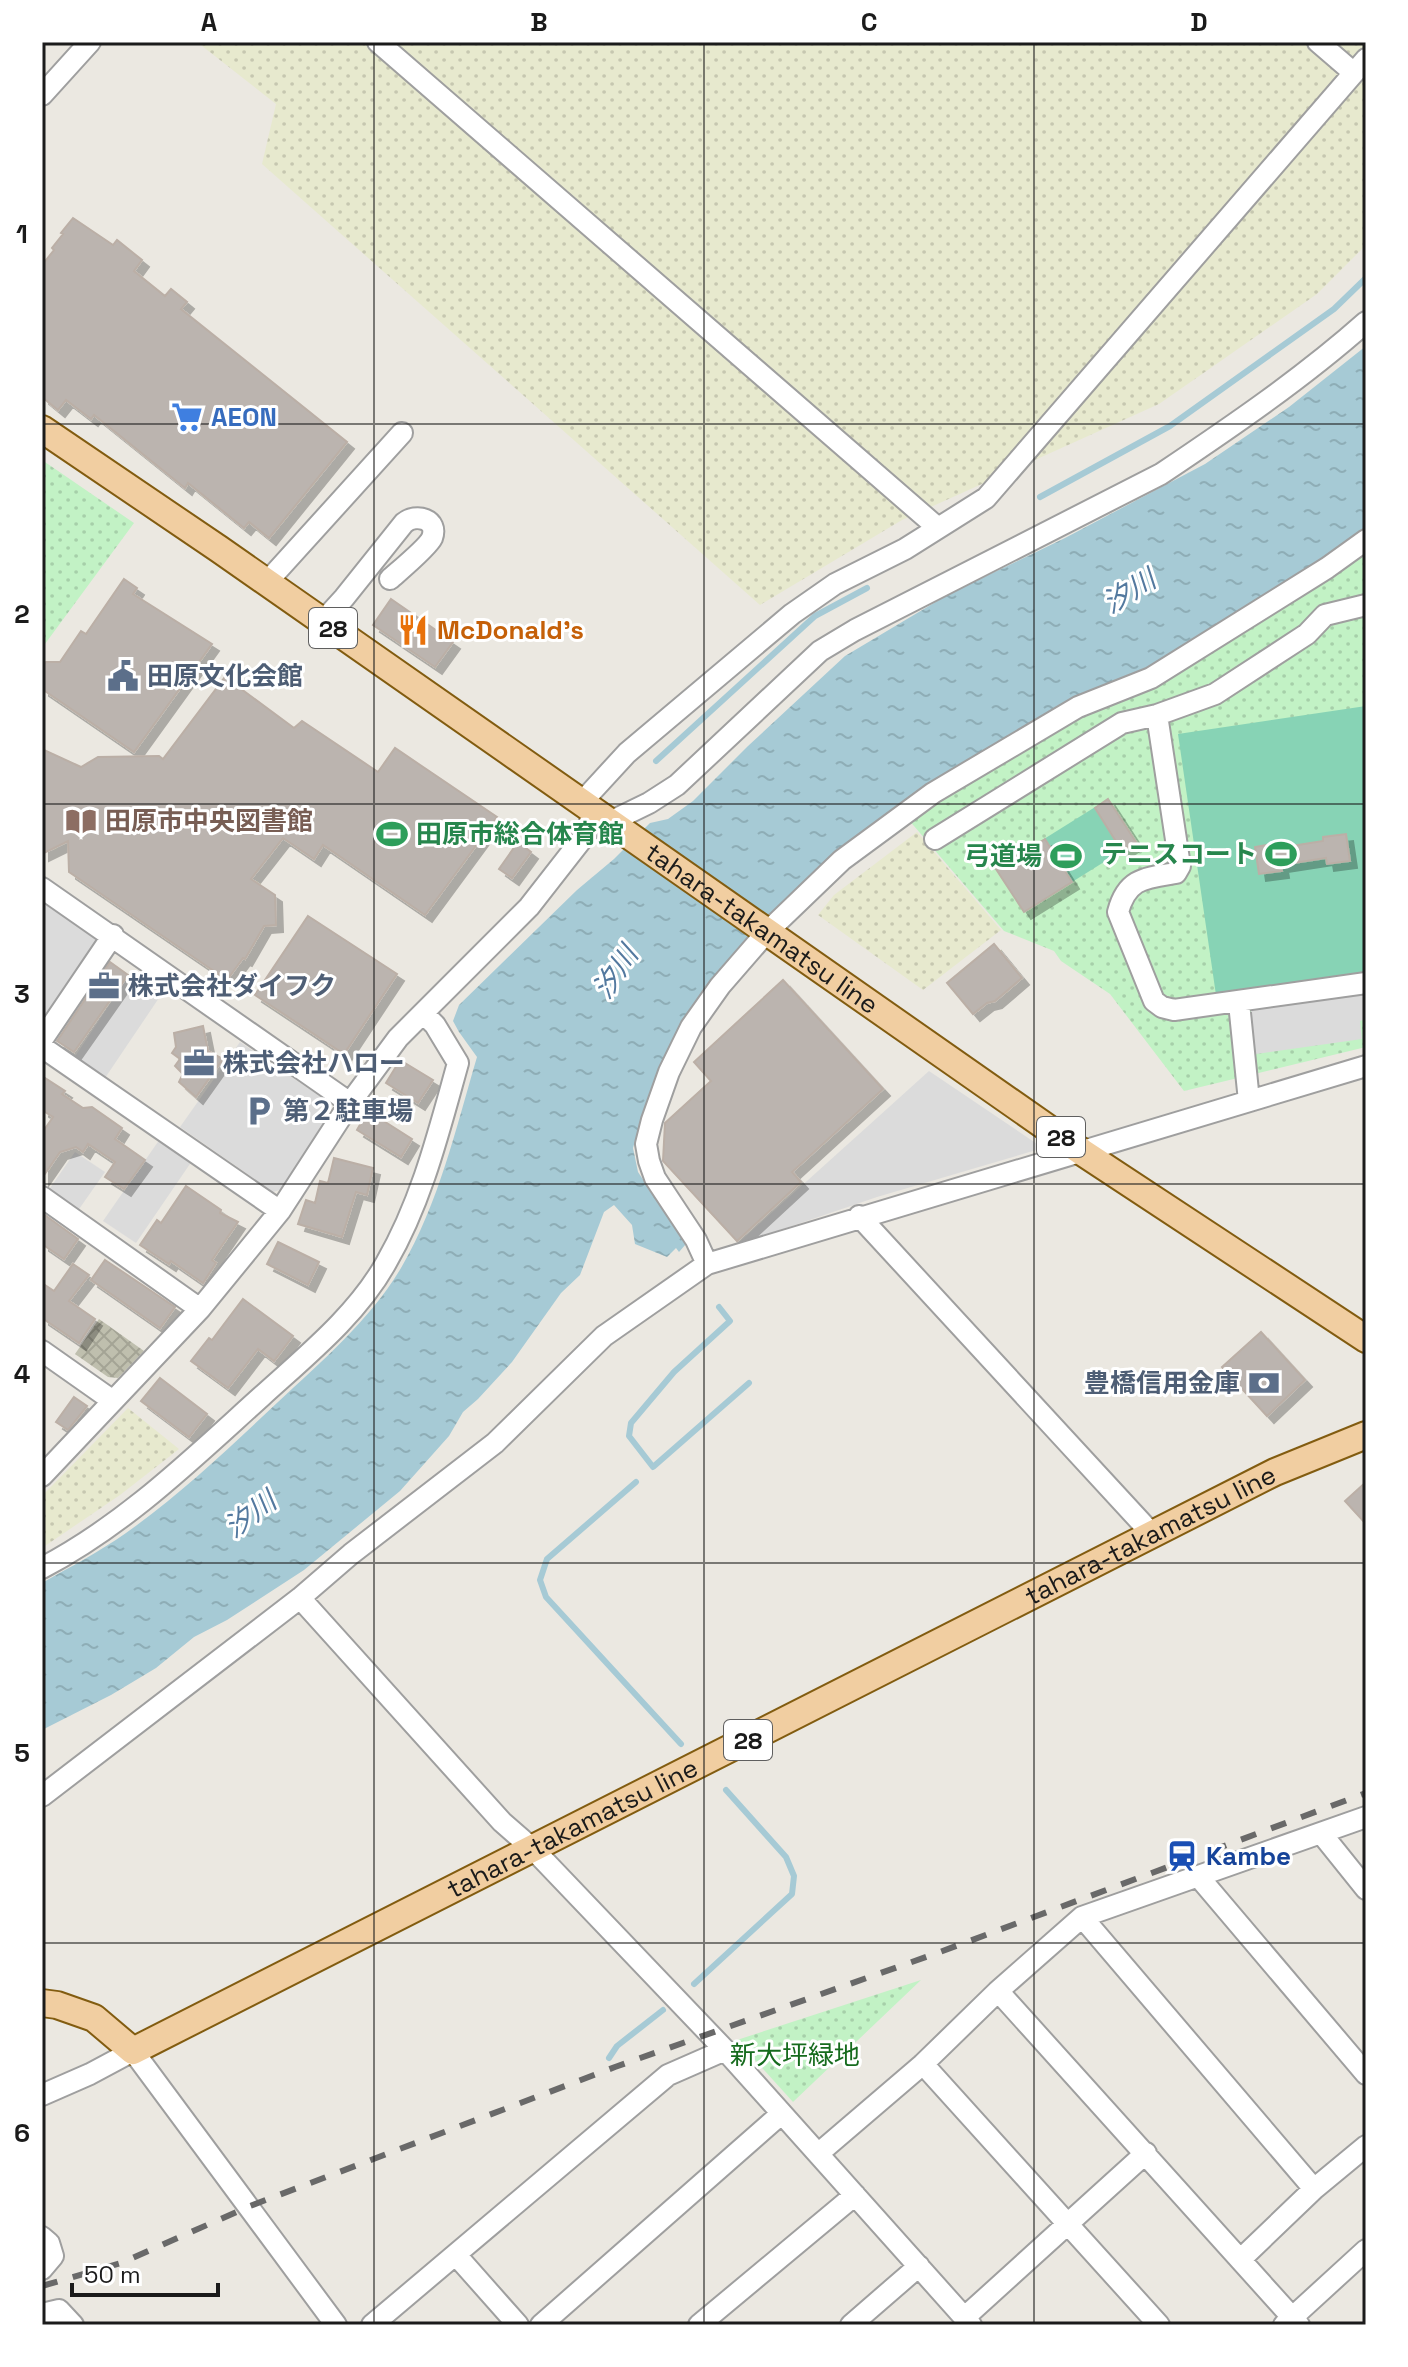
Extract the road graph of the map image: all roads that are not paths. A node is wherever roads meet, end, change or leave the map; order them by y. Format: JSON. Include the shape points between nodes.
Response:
{"nodes":[{"id":1,"x":90,"y":42,"type":"edge"},
{"id":2,"x":378,"y":42,"type":"edge"},
{"id":3,"x":1318,"y":42,"type":"edge"},
{"id":4,"x":1360,"y":66,"type":"edge"},
{"id":5,"x":42,"y":95,"type":"edge"},
{"id":6,"x":1366,"y":322,"type":"edge"},
{"id":7,"x":42,"y":429,"type":"edge"},
{"id":8,"x":402,"y":433,"type":"dead end"},
{"id":9,"x":938,"y":528,"type":"junction"},
{"id":10,"x":1366,"y":540,"type":"edge"},
{"id":11,"x":390,"y":579,"type":"dead end"},
{"id":12,"x":267,"y":582,"type":"junction"},
{"id":13,"x":1366,"y":605,"type":"edge"},
{"id":14,"x":323,"y":621,"type":"junction"},
{"id":15,"x":1157,"y":715,"type":"junction"},
{"id":16,"x":601,"y":816,"type":"junction"},
{"id":17,"x":935,"y":839,"type":"dead end"},
{"id":18,"x":42,"y":888,"type":"edge"},
{"id":19,"x":763,"y":930,"type":"junction"},
{"id":20,"x":113,"y":935,"type":"junction"},
{"id":21,"x":1366,"y":983,"type":"edge"},
{"id":22,"x":1239,"y":1003,"type":"junction"},
{"id":23,"x":424,"y":1014,"type":"junction"},
{"id":24,"x":42,"y":1040,"type":"edge"},
{"id":25,"x":42,"y":1047,"type":"edge"},
{"id":26,"x":1366,"y":1066,"type":"edge"},
{"id":27,"x":1249,"y":1101,"type":"junction"},
{"id":28,"x":350,"y":1103,"type":"junction"},
{"id":29,"x":1082,"y":1152,"type":"junction"},
{"id":30,"x":42,"y":1197,"type":"edge"},
{"id":31,"x":280,"y":1211,"type":"junction"},
{"id":32,"x":859,"y":1216,"type":"junction"},
{"id":33,"x":707,"y":1264,"type":"junction"},
{"id":34,"x":200,"y":1309,"type":"junction"},
{"id":35,"x":1366,"y":1339,"type":"edge"},
{"id":36,"x":42,"y":1351,"type":"edge"},
{"id":37,"x":113,"y":1401,"type":"junction"},
{"id":38,"x":1366,"y":1435,"type":"edge"},
{"id":39,"x":42,"y":1476,"type":"edge"},
{"id":40,"x":1152,"y":1534,"type":"junction"},
{"id":41,"x":42,"y":1568,"type":"edge"},
{"id":42,"x":300,"y":1598,"type":"junction"},
{"id":43,"x":42,"y":1796,"type":"edge"},
{"id":44,"x":1366,"y":1817,"type":"edge"},
{"id":45,"x":1321,"y":1833,"type":"junction"},
{"id":46,"x":533,"y":1849,"type":"junction"},
{"id":47,"x":1198,"y":1876,"type":"junction"},
{"id":48,"x":1366,"y":1889,"type":"edge"},
{"id":49,"x":1082,"y":1917,"type":"junction"},
{"id":50,"x":998,"y":1991,"type":"junction"},
{"id":51,"x":42,"y":2003,"type":"edge"},
{"id":52,"x":725,"y":2050,"type":"junction"},
{"id":53,"x":133,"y":2051,"type":"junction"},
{"id":54,"x":923,"y":2064,"type":"junction"},
{"id":55,"x":1366,"y":2074,"type":"edge"},
{"id":56,"x":42,"y":2095,"type":"edge"},
{"id":57,"x":781,"y":2114,"type":"junction"},
{"id":58,"x":1366,"y":2146,"type":"edge"},
{"id":59,"x":819,"y":2153,"type":"junction"},
{"id":60,"x":1146,"y":2153,"type":"junction"},
{"id":61,"x":1314,"y":2189,"type":"junction"},
{"id":62,"x":855,"y":2195,"type":"junction"},
{"id":63,"x":1069,"y":2222,"type":"junction"},
{"id":64,"x":42,"y":2237,"type":"edge"},
{"id":65,"x":1366,"y":2250,"type":"edge"},
{"id":66,"x":456,"y":2255,"type":"junction"},
{"id":67,"x":1241,"y":2259,"type":"junction"},
{"id":68,"x":919,"y":2266,"type":"junction"},
{"id":69,"x":42,"y":2269,"type":"edge"},
{"id":70,"x":42,"y":2314,"type":"edge"},
{"id":71,"x":968,"y":2321,"type":"edge"},
{"id":72,"x":1291,"y":2323,"type":"edge"},
{"id":73,"x":73,"y":2325,"type":"edge"},
{"id":74,"x":336,"y":2325,"type":"edge"},
{"id":75,"x":372,"y":2325,"type":"edge"},
{"id":76,"x":518,"y":2325,"type":"edge"},
{"id":77,"x":541,"y":2325,"type":"edge"},
{"id":78,"x":699,"y":2325,"type":"edge"},
{"id":79,"x":851,"y":2325,"type":"edge"},
{"id":80,"x":1159,"y":2325,"type":"edge"}],
"edges":[{"from":1,"to":5,"type":"street"},
{"from":2,"to":9,"type":"street"},
{"from":3,"to":4,"type":"street"},
{"from":4,"to":9,"type":"street","via":[[986,498]]},
{"from":6,"to":16,"type":"street","via":[[1161,474],[820,651],[677,785],[649,803]]},
{"from":7,"to":12,"type":"main road","name":"tahara-takamatsu line","number":"28"},
{"from":8,"to":12,"type":"street"},
{"from":9,"to":16,"type":"street","via":[[835,584],[792,614],[627,753]]},
{"from":10,"to":19,"type":"street","via":[[1151,678],[1078,707],[933,793],[842,860]]},
{"from":11,"to":14,"type":"street","via":[[430,542],[433,530],[425,519],[404,523]]},
{"from":12,"to":14,"type":"main road","name":"tahara-takamatsu line","number":"28"},
{"from":13,"to":15,"type":"street","via":[[1325,615],[1307,634],[1215,694]]},
{"from":14,"to":16,"type":"main road","name":"tahara-takamatsu line","number":"28"},
{"from":15,"to":17,"type":"street","via":[[1122,723]]},
{"from":15,"to":22,"type":"street","via":[[1180,866],[1176,873],[1143,878],[1130,886],[1118,912],[1154,1001],[1174,1010]]},
{"from":16,"to":19,"type":"main road","name":"tahara-takamatsu line","number":"28"},
{"from":16,"to":23,"type":"street","via":[[529,907]]},
{"from":18,"to":20,"type":"street"},
{"from":19,"to":29,"type":"main road","name":"tahara-takamatsu line","number":"28"},
{"from":19,"to":33,"type":"street","via":[[691,1027],[669,1072],[646,1144],[655,1178]]},
{"from":20,"to":24,"type":"street"},
{"from":20,"to":28,"type":"street"},
{"from":21,"to":22,"type":"street"},
{"from":22,"to":27,"type":"street"},
{"from":23,"to":28,"type":"street","via":[[398,1038]]},
{"from":23,"to":41,"type":"street","via":[[458,1063],[434,1150],[385,1265],[344,1319],[162,1487],[97,1536]]},
{"from":25,"to":31,"type":"street"},
{"from":26,"to":27,"type":"street"},
{"from":27,"to":29,"type":"street"},
{"from":28,"to":31,"type":"street"},
{"from":29,"to":32,"type":"street"},
{"from":29,"to":35,"type":"main road","name":"tahara-takamatsu line","number":"28"},
{"from":30,"to":34,"type":"street"},
{"from":31,"to":34,"type":"street"},
{"from":32,"to":33,"type":"street"},
{"from":32,"to":40,"type":"street"},
{"from":33,"to":42,"type":"street","via":[[604,1336],[495,1443]]},
{"from":34,"to":37,"type":"street"},
{"from":36,"to":37,"type":"street"},
{"from":37,"to":39,"type":"street"},
{"from":38,"to":40,"type":"main road","name":"tahara-takamatsu line","number":"28","via":[[1275,1472]]},
{"from":40,"to":46,"type":"main road","name":"tahara-takamatsu line","number":"28"},
{"from":42,"to":43,"type":"street"},
{"from":42,"to":46,"type":"street","via":[[502,1822]]},
{"from":44,"to":45,"type":"street"},
{"from":45,"to":47,"type":"street"},
{"from":45,"to":48,"type":"street"},
{"from":46,"to":52,"type":"street"},
{"from":46,"to":53,"type":"main road","name":"tahara-takamatsu line","number":"28"},
{"from":47,"to":49,"type":"street"},
{"from":47,"to":55,"type":"street"},
{"from":49,"to":50,"type":"street"},
{"from":49,"to":61,"type":"street"},
{"from":50,"to":54,"type":"street"},
{"from":50,"to":60,"type":"street"},
{"from":51,"to":53,"type":"main road","via":[[94,2018]]},
{"from":52,"to":57,"type":"street"},
{"from":52,"to":66,"type":"street","via":[[668,2075]]},
{"from":53,"to":56,"type":"street"},
{"from":53,"to":74,"type":"street"},
{"from":54,"to":59,"type":"street"},
{"from":54,"to":63,"type":"street"},
{"from":57,"to":59,"type":"street"},
{"from":57,"to":77,"type":"street"},
{"from":58,"to":61,"type":"street"},
{"from":59,"to":62,"type":"street"},
{"from":60,"to":63,"type":"street"},
{"from":60,"to":67,"type":"street"},
{"from":61,"to":67,"type":"street"},
{"from":62,"to":68,"type":"street"},
{"from":62,"to":78,"type":"street"},
{"from":63,"to":71,"type":"street"},
{"from":63,"to":80,"type":"street"},
{"from":64,"to":69,"type":"street","via":[[53,2256]]},
{"from":65,"to":72,"type":"street"},
{"from":66,"to":75,"type":"street"},
{"from":66,"to":76,"type":"street"},
{"from":67,"to":72,"type":"street"},
{"from":68,"to":71,"type":"street"},
{"from":68,"to":79,"type":"street"},
{"from":70,"to":73,"type":"street","via":[[59,2310]]}]}
